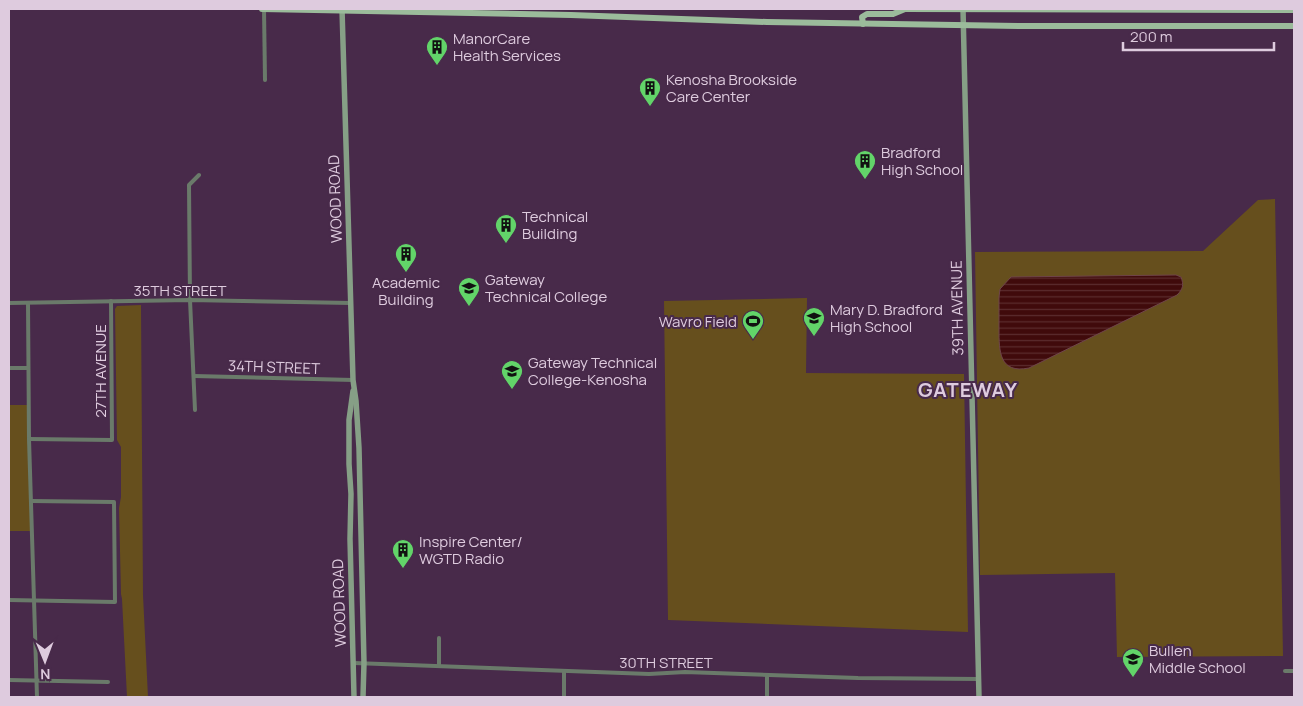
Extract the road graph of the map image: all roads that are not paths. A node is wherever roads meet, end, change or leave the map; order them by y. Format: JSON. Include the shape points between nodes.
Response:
{"nodes":[{"id":1,"x":263,"y":9,"type":"edge"},
{"id":2,"x":342,"y":9,"type":"edge"},
{"id":3,"x":905,"y":9,"type":"edge"},
{"id":4,"x":963,"y":9,"type":"edge"},
{"id":5,"x":419,"y":10,"type":"edge"},
{"id":6,"x":1294,"y":10,"type":"edge"},
{"id":7,"x":498,"y":11,"type":"edge"},
{"id":8,"x":533,"y":11,"type":"edge"},
{"id":9,"x":862,"y":24,"type":"junction"},
{"id":10,"x":964,"y":25,"type":"junction"},
{"id":11,"x":1294,"y":26,"type":"edge"},
{"id":12,"x":265,"y":80,"type":"dead end"},
{"id":13,"x":199,"y":175,"type":"dead end"},
{"id":14,"x":190,"y":300,"type":"junction"},
{"id":15,"x":111,"y":301,"type":"junction"},
{"id":16,"x":351,"y":302,"type":"junction"},
{"id":17,"x":9,"y":303,"type":"edge"},
{"id":18,"x":28,"y":303,"type":"junction"},
{"id":19,"x":9,"y":368,"type":"edge"},
{"id":20,"x":28,"y":368,"type":"junction"},
{"id":21,"x":194,"y":376,"type":"junction"},
{"id":22,"x":353,"y":380,"type":"junction"},
{"id":23,"x":354,"y":389,"type":"junction"},
{"id":24,"x":195,"y":410,"type":"dead end"},
{"id":25,"x":29,"y":439,"type":"junction"},
{"id":26,"x":31,"y":500,"type":"junction"},
{"id":27,"x":9,"y":600,"type":"edge"},
{"id":28,"x":33,"y":601,"type":"junction"},
{"id":29,"x":439,"y":638,"type":"dead end"},
{"id":30,"x":354,"y":663,"type":"junction"},
{"id":31,"x":364,"y":663,"type":"junction"},
{"id":32,"x":439,"y":666,"type":"junction"},
{"id":33,"x":564,"y":671,"type":"junction"},
{"id":34,"x":1285,"y":671,"type":"dead end"},
{"id":35,"x":1294,"y":671,"type":"edge"},
{"id":36,"x":767,"y":675,"type":"junction"},
{"id":37,"x":979,"y":679,"type":"junction"},
{"id":38,"x":9,"y":680,"type":"edge"},
{"id":39,"x":37,"y":680,"type":"junction"},
{"id":40,"x":108,"y":682,"type":"dead end"},
{"id":41,"x":37,"y":697,"type":"edge"},
{"id":42,"x":354,"y":697,"type":"edge"},
{"id":43,"x":363,"y":697,"type":"edge"},
{"id":44,"x":564,"y":697,"type":"edge"},
{"id":45,"x":767,"y":697,"type":"edge"},
{"id":46,"x":979,"y":697,"type":"edge"}],
"edges":[{"from":1,"to":2,"type":"main road"},
{"from":1,"to":12,"type":"street"},
{"from":2,"to":5,"type":"main road"},
{"from":2,"to":16,"type":"street","name":"WOOD ROAD"},
{"from":3,"to":4,"type":"main road"},
{"from":3,"to":9,"type":"main road","via":[[893,14],[867,14],[862,17]]},
{"from":4,"to":6,"type":"main road"},
{"from":4,"to":10,"type":"street","name":"39TH AVENUE"},
{"from":5,"to":7,"type":"main road"},
{"from":7,"to":8,"type":"main road"},
{"from":8,"to":9,"type":"main road","via":[[684,20]]},
{"from":9,"to":10,"type":"main road"},
{"from":10,"to":11,"type":"main road"},
{"from":10,"to":37,"type":"street","name":"39TH AVENUE"},
{"from":13,"to":14,"type":"street","via":[[189,185]]},
{"from":14,"to":15,"type":"street","name":"35TH STREET"},
{"from":14,"to":16,"type":"street","name":"35TH STREET"},
{"from":14,"to":21,"type":"street"},
{"from":15,"to":18,"type":"street","name":"35TH STREET"},
{"from":15,"to":25,"type":"street","name":"27TH AVENUE","via":[[112,440]]},
{"from":16,"to":22,"type":"street","name":"WOOD ROAD"},
{"from":17,"to":18,"type":"street","name":"35TH STREET"},
{"from":18,"to":20,"type":"street"},
{"from":19,"to":20,"type":"street"},
{"from":20,"to":25,"type":"street"},
{"from":21,"to":22,"type":"street","name":"34TH STREET"},
{"from":21,"to":24,"type":"street"},
{"from":22,"to":23,"type":"street","name":"WOOD ROAD"},
{"from":23,"to":30,"type":"street","name":"WOOD ROAD","via":[[349,420]]},
{"from":23,"to":31,"type":"street","name":"WOOD ROAD","via":[[359,448]]},
{"from":25,"to":26,"type":"street"},
{"from":26,"to":28,"type":"street"},
{"from":26,"to":28,"type":"street","via":[[114,502],[116,602]]},
{"from":27,"to":28,"type":"street"},
{"from":28,"to":39,"type":"street"},
{"from":29,"to":32,"type":"street"},
{"from":30,"to":31,"type":"street","name":"30TH STREET"},
{"from":30,"to":42,"type":"street","name":"WOOD ROAD"},
{"from":31,"to":32,"type":"street","name":"30TH STREET"},
{"from":31,"to":43,"type":"street","name":"WOOD ROAD"},
{"from":32,"to":33,"type":"street","name":"30TH STREET"},
{"from":33,"to":36,"type":"street","name":"30TH STREET"},
{"from":33,"to":44,"type":"street"},
{"from":34,"to":35,"type":"street"},
{"from":36,"to":37,"type":"street","name":"30TH STREET"},
{"from":36,"to":45,"type":"street"},
{"from":37,"to":46,"type":"street","name":"39TH AVENUE"},
{"from":38,"to":39,"type":"street"},
{"from":39,"to":40,"type":"street"},
{"from":39,"to":41,"type":"street"}]}
